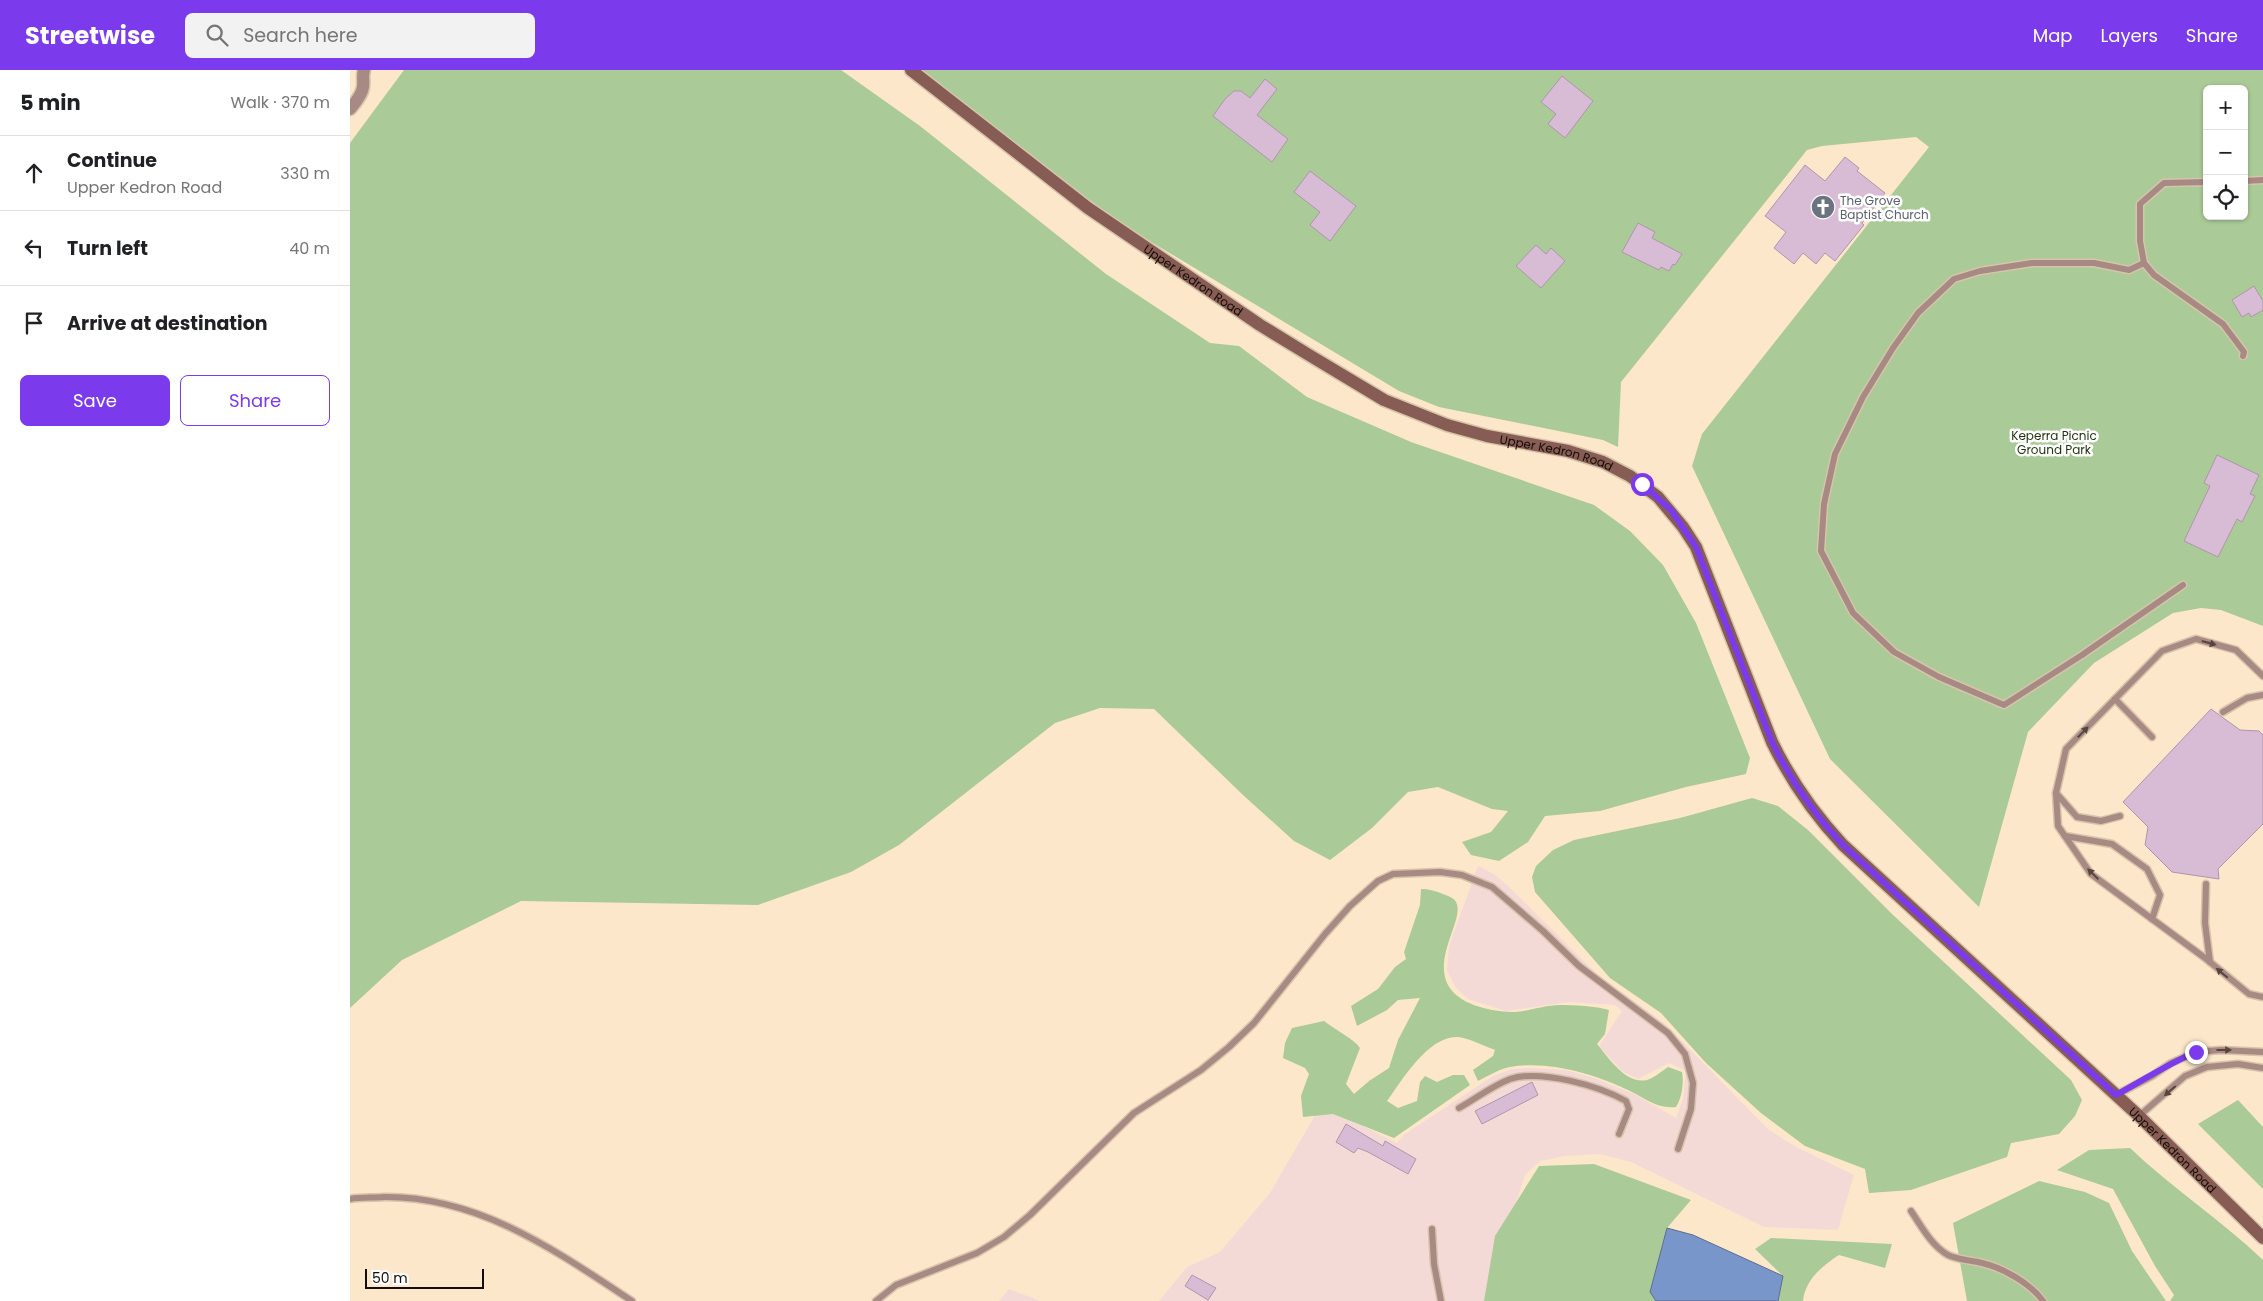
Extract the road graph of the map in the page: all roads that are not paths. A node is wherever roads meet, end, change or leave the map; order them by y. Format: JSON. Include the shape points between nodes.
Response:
{"nodes":[{"id":1,"x":364,"y":70,"type":"edge"},
{"id":2,"x":911,"y":70,"type":"edge"},
{"id":3,"x":350,"y":109,"type":"edge"},
{"id":4,"x":2248,"y":180,"type":"edge"},
{"id":5,"x":2263,"y":180,"type":"edge"},
{"id":6,"x":2203,"y":182,"type":"edge"},
{"id":7,"x":2144,"y":263,"type":"junction"},
{"id":8,"x":2243,"y":356,"type":"dead end"},
{"id":9,"x":2183,"y":585,"type":"dead end"},
{"id":10,"x":2263,"y":676,"type":"edge"},
{"id":11,"x":2263,"y":695,"type":"edge"},
{"id":12,"x":2115,"y":699,"type":"junction"},
{"id":13,"x":2223,"y":712,"type":"dead end"},
{"id":14,"x":2152,"y":737,"type":"dead end"},
{"id":15,"x":2056,"y":793,"type":"junction"},
{"id":16,"x":2120,"y":816,"type":"dead end"},
{"id":17,"x":2064,"y":836,"type":"junction"},
{"id":18,"x":2206,"y":884,"type":"dead end"},
{"id":19,"x":2152,"y":919,"type":"junction"},
{"id":20,"x":2210,"y":962,"type":"junction"},
{"id":21,"x":2263,"y":997,"type":"edge"},
{"id":22,"x":2263,"y":1052,"type":"edge"},
{"id":23,"x":2263,"y":1068,"type":"edge"},
{"id":24,"x":2116,"y":1095,"type":"junction"},
{"id":25,"x":1459,"y":1108,"type":"dead end"},
{"id":26,"x":2139,"y":1116,"type":"junction"},
{"id":27,"x":1620,"y":1134,"type":"dead end"},
{"id":28,"x":1678,"y":1149,"type":"dead end"},
{"id":29,"x":350,"y":1199,"type":"edge"},
{"id":30,"x":1911,"y":1211,"type":"dead end"},
{"id":31,"x":1432,"y":1229,"type":"dead end"},
{"id":32,"x":2263,"y":1238,"type":"edge"},
{"id":33,"x":632,"y":1301,"type":"edge"},
{"id":34,"x":876,"y":1301,"type":"edge"},
{"id":35,"x":1440,"y":1301,"type":"edge"},
{"id":36,"x":2043,"y":1301,"type":"edge"}],
"edges":[{"from":1,"to":3,"type":"street","via":[[360,96]]},
{"from":2,"to":24,"type":"main road","name":"Upper Kedron Road","via":[[1088,208],[1260,325],[1384,400],[1471,432],[1604,462],[1658,497],[1696,547],[1772,742],[1787,772],[1822,822],[1843,845]]},
{"from":4,"to":5,"type":"lane"},
{"from":6,"to":7,"type":"lane","via":[[2164,183],[2140,204]]},
{"from":7,"to":8,"type":"lane","via":[[2154,275],[2223,324],[2244,352]]},
{"from":7,"to":9,"type":"lane","via":[[2129,270],[2094,263],[2032,263],[1980,271],[1954,279],[1918,313],[1863,397],[1835,454],[1824,504],[1820,551],[1853,613],[1894,652],[1939,677],[2004,705]]},
{"from":12,"to":10,"type":"lane","one_way":true,"via":[[2162,651],[2196,640],[2236,650]]},
{"from":11,"to":13,"type":"lane","via":[[2247,698]]},
{"from":12,"to":14,"type":"lane"},
{"from":15,"to":12,"type":"lane","one_way":true,"via":[[2066,749]]},
{"from":15,"to":16,"type":"lane","via":[[2077,817],[2102,822]]},
{"from":15,"to":17,"type":"lane","via":[[2058,826]]},
{"from":19,"to":17,"type":"lane","one_way":true,"via":[[2091,874]]},
{"from":17,"to":19,"type":"lane","via":[[2112,844],[2147,869],[2160,895]]},
{"from":18,"to":20,"type":"lane","via":[[2205,923]]},
{"from":19,"to":20,"type":"lane"},
{"from":21,"to":20,"type":"lane","one_way":true,"via":[[2248,994]]},
{"from":24,"to":22,"type":"lane","one_way":true,"via":[[2196,1052]]},
{"from":23,"to":26,"type":"lane","one_way":true,"via":[[2238,1064],[2207,1067],[2186,1076]]},
{"from":24,"to":26,"type":"main road","name":"Upper Kedron Road"},
{"from":25,"to":27,"type":"lane","via":[[1508,1080],[1555,1078],[1626,1101],[1629,1109]]},
{"from":26,"to":32,"type":"main road","name":"Upper Kedron Road"},
{"from":28,"to":34,"type":"lane","via":[[1691,1109],[1693,1082],[1685,1054],[1668,1033],[1579,966],[1492,887],[1462,875],[1440,872],[1393,874],[1378,881],[1350,906],[1254,1023],[1229,1047],[1201,1070],[1134,1113],[1004,1237],[977,1253],[896,1286]]},
{"from":29,"to":33,"type":"lane","via":[[412,1197],[471,1210],[547,1245]]},
{"from":30,"to":36,"type":"lane","via":[[1931,1241],[1950,1256],[1984,1263],[2006,1272]]},
{"from":31,"to":35,"type":"lane"}]}
